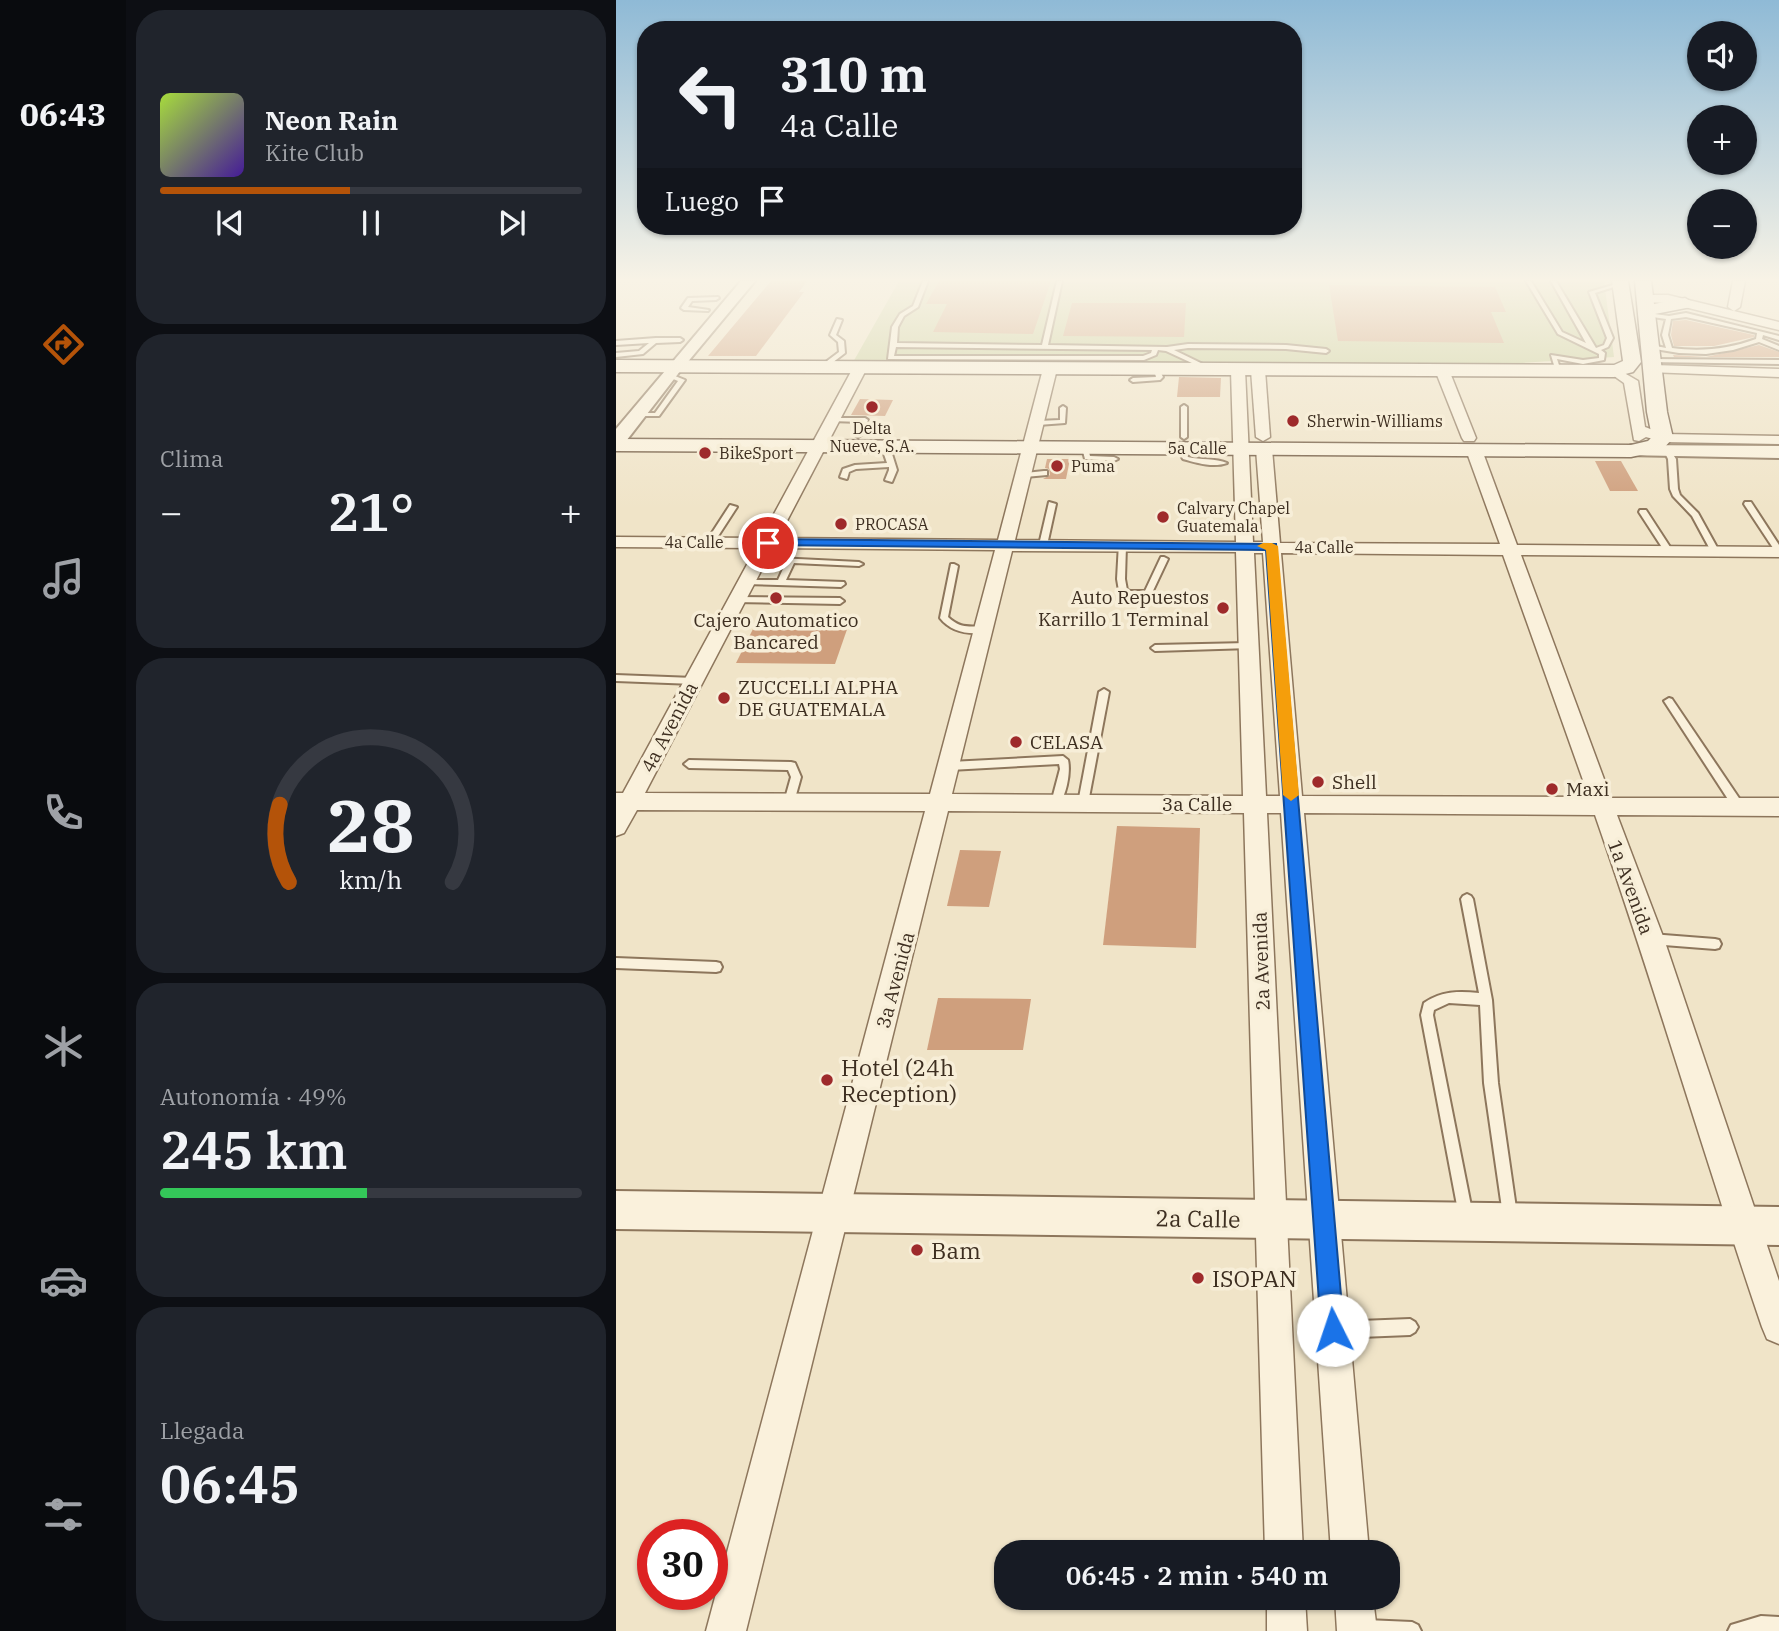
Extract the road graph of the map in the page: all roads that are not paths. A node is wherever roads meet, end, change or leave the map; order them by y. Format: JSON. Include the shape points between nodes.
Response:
{"nodes":[{"id":1,"x":672,"y":357,"type":"edge"},
{"id":2,"x":678,"y":357,"type":"edge"},
{"id":3,"x":837,"y":357,"type":"edge"},
{"id":4,"x":888,"y":357,"type":"edge"},
{"id":5,"x":1146,"y":357,"type":"edge"},
{"id":6,"x":1189,"y":357,"type":"edge"},
{"id":7,"x":1199,"y":357,"type":"edge"},
{"id":8,"x":1601,"y":357,"type":"edge"},
{"id":9,"x":1631,"y":357,"type":"edge"},
{"id":10,"x":1653,"y":357,"type":"edge"},
{"id":11,"x":1728,"y":357,"type":"edge"},
{"id":12,"x":1757,"y":357,"type":"edge"},
{"id":13,"x":1553,"y":360,"type":"junction"},
{"id":14,"x":1779,"y":362,"type":"edge"},
{"id":15,"x":836,"y":363,"type":"junction"},
{"id":16,"x":885,"y":363,"type":"junction"},
{"id":17,"x":616,"y":366,"type":"edge"},
{"id":18,"x":860,"y":368,"type":"junction"},
{"id":19,"x":667,"y":369,"type":"junction"},
{"id":20,"x":1051,"y":369,"type":"junction"},
{"id":21,"x":1157,"y":370,"type":"junction"},
{"id":22,"x":1225,"y":370,"type":"junction"},
{"id":23,"x":1258,"y":370,"type":"junction"},
{"id":24,"x":1442,"y":370,"type":"junction"},
{"id":25,"x":1614,"y":370,"type":"junction"},
{"id":26,"x":1779,"y":373,"type":"edge"},
{"id":27,"x":1133,"y":380,"type":"dead end"},
{"id":28,"x":1184,"y":407,"type":"dead end"},
{"id":29,"x":1063,"y":408,"type":"dead end"},
{"id":30,"x":1063,"y":422,"type":"junction"},
{"id":31,"x":1075,"y":423,"type":"dead end"},
{"id":32,"x":617,"y":433,"type":"edge"},
{"id":33,"x":826,"y":434,"type":"junction"},
{"id":34,"x":1035,"y":435,"type":"junction"},
{"id":35,"x":1648,"y":440,"type":"junction"},
{"id":36,"x":1779,"y":440,"type":"edge"},
{"id":37,"x":1182,"y":442,"type":"junction"},
{"id":38,"x":1471,"y":444,"type":"junction"},
{"id":39,"x":1246,"y":447,"type":"junction"},
{"id":40,"x":1075,"y":452,"type":"junction"},
{"id":41,"x":1779,"y":452,"type":"edge"},
{"id":42,"x":893,"y":456,"type":"junction"},
{"id":43,"x":1114,"y":459,"type":"dead end"},
{"id":44,"x":844,"y":477,"type":"dead end"},
{"id":45,"x":889,"y":480,"type":"dead end"},
{"id":46,"x":1052,"y":504,"type":"dead end"},
{"id":47,"x":1748,"y":504,"type":"dead end"},
{"id":48,"x":733,"y":506,"type":"dead end"},
{"id":49,"x":1643,"y":512,"type":"dead end"},
{"id":50,"x":616,"y":542,"type":"edge"},
{"id":51,"x":710,"y":542,"type":"junction"},
{"id":52,"x":1007,"y":544,"type":"junction"},
{"id":53,"x":1043,"y":545,"type":"junction"},
{"id":54,"x":1122,"y":545,"type":"junction"},
{"id":55,"x":1245,"y":546,"type":"junction"},
{"id":56,"x":1272,"y":546,"type":"junction"},
{"id":57,"x":1508,"y":548,"type":"junction"},
{"id":58,"x":1668,"y":550,"type":"junction"},
{"id":59,"x":763,"y":551,"type":"junction"},
{"id":60,"x":1715,"y":551,"type":"junction"},
{"id":61,"x":1779,"y":551,"type":"edge"},
{"id":62,"x":1164,"y":559,"type":"dead end"},
{"id":63,"x":791,"y":561,"type":"junction"},
{"id":64,"x":859,"y":564,"type":"dead end"},
{"id":65,"x":954,"y":566,"type":"dead end"},
{"id":66,"x":747,"y":582,"type":"junction"},
{"id":67,"x":781,"y":582,"type":"junction"},
{"id":68,"x":841,"y":584,"type":"dead end"},
{"id":69,"x":737,"y":600,"type":"junction"},
{"id":70,"x":840,"y":601,"type":"dead end"},
{"id":71,"x":985,"y":630,"type":"junction"},
{"id":72,"x":1248,"y":646,"type":"junction"},
{"id":73,"x":1155,"y":648,"type":"dead end"},
{"id":74,"x":616,"y":678,"type":"edge"},
{"id":75,"x":694,"y":681,"type":"junction"},
{"id":76,"x":1104,"y":692,"type":"dead end"},
{"id":77,"x":1669,"y":701,"type":"dead end"},
{"id":78,"x":689,"y":764,"type":"dead end"},
{"id":79,"x":950,"y":766,"type":"junction"},
{"id":80,"x":623,"y":801,"type":"edge"},
{"id":81,"x":789,"y":802,"type":"junction"},
{"id":82,"x":941,"y":802,"type":"junction"},
{"id":83,"x":1056,"y":803,"type":"junction"},
{"id":84,"x":1083,"y":803,"type":"junction"},
{"id":85,"x":1255,"y":804,"type":"junction"},
{"id":86,"x":1292,"y":804,"type":"junction"},
{"id":87,"x":1602,"y":806,"type":"junction"},
{"id":88,"x":1739,"y":807,"type":"junction"},
{"id":89,"x":1779,"y":807,"type":"edge"},
{"id":90,"x":616,"y":827,"type":"edge"},
{"id":91,"x":1467,"y":899,"type":"dead end"},
{"id":92,"x":1651,"y":939,"type":"junction"},
{"id":93,"x":1715,"y":944,"type":"dead end"},
{"id":94,"x":616,"y":963,"type":"edge"},
{"id":95,"x":716,"y":967,"type":"dead end"},
{"id":96,"x":1486,"y":1000,"type":"junction"},
{"id":97,"x":616,"y":1210,"type":"edge"},
{"id":98,"x":834,"y":1213,"type":"junction"},
{"id":99,"x":1271,"y":1219,"type":"junction"},
{"id":100,"x":1324,"y":1219,"type":"junction"},
{"id":101,"x":1467,"y":1221,"type":"junction"},
{"id":102,"x":1511,"y":1221,"type":"junction"},
{"id":103,"x":1761,"y":1226,"type":"edge"},
{"id":104,"x":1410,"y":1327,"type":"dead end"},
{"id":105,"x":1779,"y":1327,"type":"edge"},
{"id":106,"x":1333,"y":1330,"type":"junction"},
{"id":107,"x":1284,"y":1540,"type":"edge"},
{"id":108,"x":1349,"y":1540,"type":"edge"},
{"id":109,"x":1286,"y":1610,"type":"edge"},
{"id":110,"x":1355,"y":1619,"type":"edge"},
{"id":111,"x":1779,"y":1626,"type":"edge"},
{"id":112,"x":726,"y":1631,"type":"edge"},
{"id":113,"x":1287,"y":1631,"type":"edge"},
{"id":114,"x":1412,"y":1631,"type":"edge"},
{"id":115,"x":1737,"y":1631,"type":"edge"}],
"edges":[{"from":1,"to":19,"type":"street"},
{"from":2,"to":19,"type":"street"},
{"from":3,"to":15,"type":"lane"},
{"from":4,"to":16,"type":"lane"},
{"from":5,"to":16,"type":"lane"},
{"from":6,"to":22,"type":"lane"},
{"from":7,"to":22,"type":"lane"},
{"from":8,"to":13,"type":"lane","via":[[1594,362]]},
{"from":9,"to":25,"type":"main road","via":[[1626,368]]},
{"from":10,"to":35,"type":"main road","via":[[1657,412]]},
{"from":11,"to":26,"type":"street"},
{"from":12,"to":14,"type":"lane"},
{"from":13,"to":24,"type":"main road"},
{"from":13,"to":25,"type":"main road"},
{"from":15,"to":18,"type":"main road"},
{"from":15,"to":19,"type":"main road"},
{"from":16,"to":18,"type":"main road"},
{"from":16,"to":20,"type":"main road"},
{"from":17,"to":19,"type":"main road"},
{"from":18,"to":33,"type":"street","name":"4a Avenida"},
{"from":19,"to":32,"type":"street"},
{"from":19,"to":32,"type":"street","via":[[637,415]]},
{"from":20,"to":21,"type":"main road"},
{"from":20,"to":34,"type":"street","name":"3a Avenida"},
{"from":21,"to":22,"type":"main road"},
{"from":21,"to":27,"type":"lane","via":[[1158,379]]},
{"from":22,"to":23,"type":"main road"},
{"from":22,"to":39,"type":"street","name":"2a Avenida"},
{"from":23,"to":24,"type":"main road"},
{"from":23,"to":39,"type":"street","name":"2a Avenida"},
{"from":24,"to":38,"type":"street","name":"1a Avenida"},
{"from":25,"to":35,"type":"street","via":[[1631,381]]},
{"from":28,"to":37,"type":"lane"},
{"from":29,"to":30,"type":"lane"},
{"from":30,"to":31,"type":"lane"},
{"from":30,"to":34,"type":"lane"},
{"from":32,"to":33,"type":"main road","name":"5a Calle"},
{"from":33,"to":34,"type":"main road","name":"5a Calle"},
{"from":33,"to":42,"type":"main road","name":"5a Calle"},
{"from":33,"to":59,"type":"street","name":"4a Avenida"},
{"from":34,"to":37,"type":"main road","name":"5a Calle"},
{"from":34,"to":40,"type":"main road","name":"5a Calle"},
{"from":34,"to":42,"type":"main road","name":"5a Calle"},
{"from":34,"to":52,"type":"street","name":"3a Avenida","via":[[1035,474]]},
{"from":35,"to":36,"type":"street","name":"5a Calle"},
{"from":35,"to":38,"type":"main road","name":"5a Calle"},
{"from":35,"to":41,"type":"street","name":"5a Calle"},
{"from":35,"to":60,"type":"lane","via":[[1672,459],[1677,496],[1695,515]]},
{"from":37,"to":39,"type":"main road","name":"5a Calle"},
{"from":37,"to":40,"type":"main road","name":"5a Calle"},
{"from":38,"to":39,"type":"main road","name":"5a Calle"},
{"from":38,"to":57,"type":"street","name":"1a Avenida"},
{"from":39,"to":55,"type":"street","name":"2a Avenida"},
{"from":39,"to":56,"type":"street","name":"2a Avenida"},
{"from":40,"to":43,"type":"lane","via":[[1087,458]]},
{"from":42,"to":44,"type":"lane","via":[[855,467]]},
{"from":42,"to":45,"type":"lane"},
{"from":46,"to":53,"type":"lane"},
{"from":47,"to":61,"type":"lane"},
{"from":48,"to":51,"type":"lane"},
{"from":49,"to":58,"type":"lane"},
{"from":50,"to":51,"type":"street","name":"4a Calle"},
{"from":51,"to":59,"type":"street","name":"4a Calle"},
{"from":52,"to":53,"type":"street","name":"4a Calle"},
{"from":52,"to":59,"type":"street","name":"4a Calle"},
{"from":52,"to":71,"type":"street","name":"3a Avenida"},
{"from":53,"to":54,"type":"street","name":"4a Calle"},
{"from":54,"to":55,"type":"street","name":"4a Calle"},
{"from":54,"to":62,"type":"lane","via":[[1121,584],[1128,594],[1148,593]]},
{"from":55,"to":56,"type":"street","name":"4a Calle"},
{"from":55,"to":72,"type":"street","name":"2a Avenida"},
{"from":56,"to":57,"type":"street","name":"4a Calle"},
{"from":56,"to":86,"type":"street","name":"2a Avenida"},
{"from":57,"to":58,"type":"street","name":"4a Calle"},
{"from":57,"to":87,"type":"street","name":"1a Avenida"},
{"from":58,"to":60,"type":"street","name":"4a Calle"},
{"from":59,"to":63,"type":"lane"},
{"from":59,"to":66,"type":"street","name":"4a Avenida"},
{"from":60,"to":61,"type":"street","name":"4a Calle"},
{"from":63,"to":64,"type":"lane"},
{"from":63,"to":67,"type":"lane"},
{"from":65,"to":71,"type":"lane","via":[[944,618],[962,631]]},
{"from":66,"to":67,"type":"lane"},
{"from":66,"to":69,"type":"street","name":"4a Avenida"},
{"from":67,"to":68,"type":"lane"},
{"from":69,"to":70,"type":"lane"},
{"from":69,"to":75,"type":"street","name":"4a Avenida"},
{"from":71,"to":79,"type":"street","name":"3a Avenida"},
{"from":72,"to":73,"type":"lane"},
{"from":72,"to":85,"type":"street","name":"2a Avenida"},
{"from":74,"to":75,"type":"lane"},
{"from":75,"to":80,"type":"street","name":"4a Avenida"},
{"from":76,"to":84,"type":"lane"},
{"from":77,"to":88,"type":"lane"},
{"from":78,"to":81,"type":"lane","via":[[791,766],[796,777]]},
{"from":79,"to":82,"type":"street","name":"3a Avenida"},
{"from":79,"to":83,"type":"lane","via":[[1063,760]]},
{"from":80,"to":81,"type":"street","name":"3a Calle"},
{"from":80,"to":90,"type":"street","name":"4a Avenida"},
{"from":81,"to":82,"type":"street","name":"3a Calle"},
{"from":82,"to":83,"type":"street","name":"3a Calle"},
{"from":82,"to":98,"type":"street","name":"3a Avenida"},
{"from":83,"to":84,"type":"street","name":"3a Calle"},
{"from":84,"to":85,"type":"street","name":"3a Calle"},
{"from":85,"to":86,"type":"street","name":"3a Calle"},
{"from":85,"to":99,"type":"street","name":"2a Avenida"},
{"from":86,"to":87,"type":"street","name":"3a Calle"},
{"from":86,"to":100,"type":"street","name":"2a Avenida"},
{"from":87,"to":88,"type":"street","name":"3a Calle"},
{"from":87,"to":92,"type":"street","name":"1a Avenida"},
{"from":88,"to":89,"type":"street","name":"3a Calle"},
{"from":91,"to":96,"type":"lane"},
{"from":92,"to":93,"type":"lane"},
{"from":92,"to":103,"type":"street","name":"1a Avenida"},
{"from":94,"to":95,"type":"lane"},
{"from":96,"to":101,"type":"lane","via":[[1460,996],[1437,1000],[1428,1007]]},
{"from":96,"to":102,"type":"lane","via":[[1490,1083]]},
{"from":97,"to":98,"type":"street","name":"2a Calle"},
{"from":98,"to":99,"type":"street","name":"2a Calle"},
{"from":98,"to":112,"type":"street","name":"3a Avenida"},
{"from":99,"to":100,"type":"street","name":"2a Calle"},
{"from":99,"to":107,"type":"street","name":"2a Avenida"},
{"from":100,"to":101,"type":"street","name":"2a Calle"},
{"from":100,"to":106,"type":"street","name":"2a Avenida"},
{"from":101,"to":102,"type":"street","name":"2a Calle"},
{"from":102,"to":103,"type":"street","name":"2a Calle"},
{"from":103,"to":105,"type":"street","name":"1a Avenida"},
{"from":104,"to":106,"type":"lane"},
{"from":106,"to":108,"type":"street","name":"2a Avenida"},
{"from":109,"to":113,"type":"street"},
{"from":110,"to":114,"type":"lane"},
{"from":111,"to":115,"type":"lane"}]}
